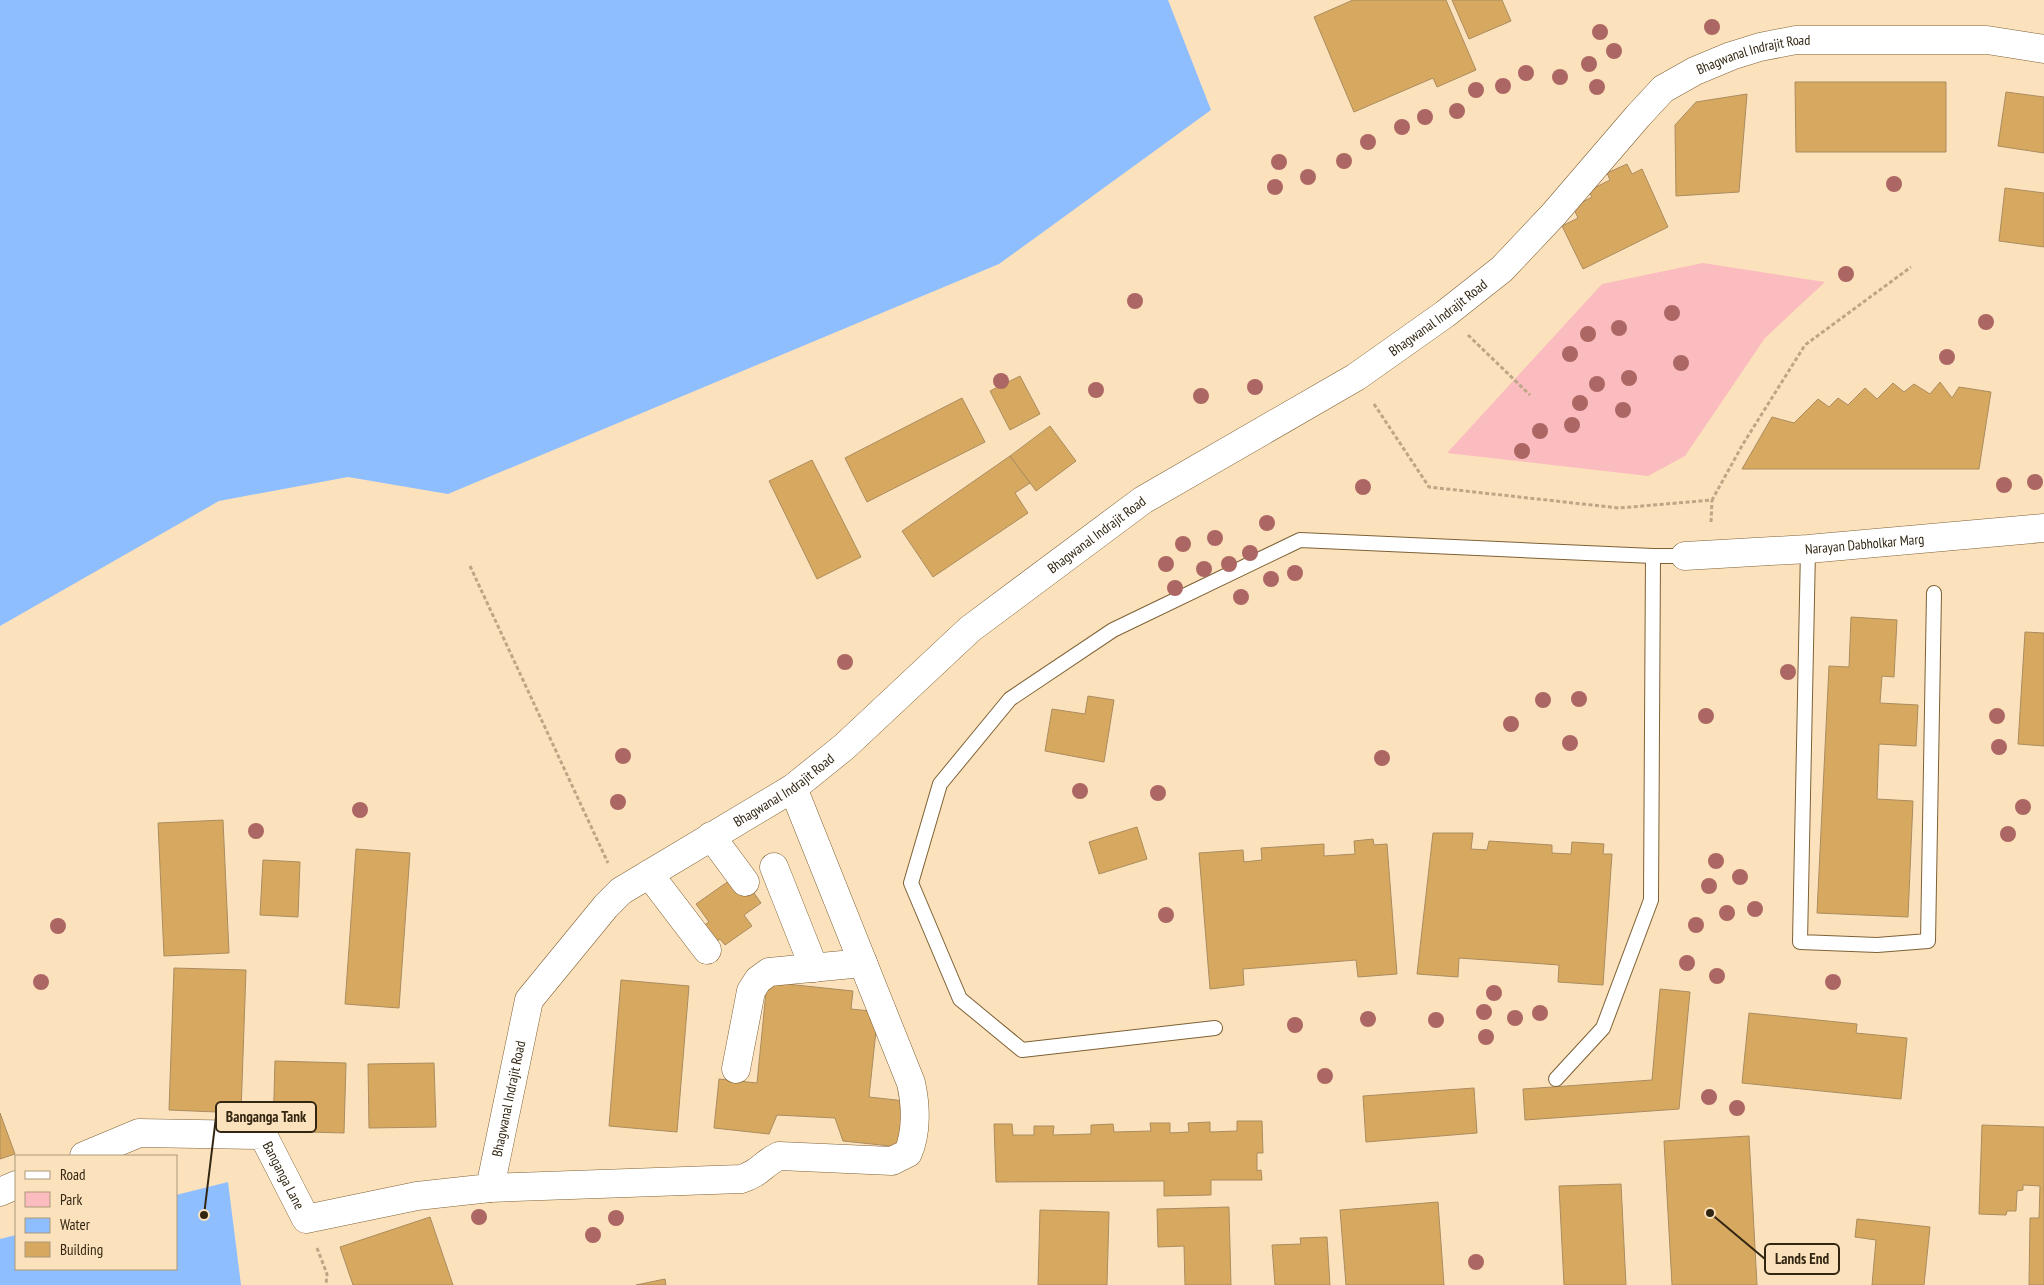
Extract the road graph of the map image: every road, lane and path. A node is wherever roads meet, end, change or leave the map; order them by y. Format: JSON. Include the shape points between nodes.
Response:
{"nodes":[{"id":1,"x":2044,"y":49,"type":"edge"},
{"id":2,"x":1911,"y":268,"type":"dead end"},
{"id":3,"x":1445,"y":314,"type":"junction"},
{"id":4,"x":1356,"y":378,"type":"junction"},
{"id":5,"x":1530,"y":395,"type":"dead end"},
{"id":6,"x":2044,"y":528,"type":"edge"},
{"id":7,"x":1808,"y":549,"type":"junction"},
{"id":8,"x":1653,"y":556,"type":"junction"},
{"id":9,"x":1685,"y":556,"type":"joint"},
{"id":10,"x":470,"y":566,"type":"dead end"},
{"id":11,"x":1934,"y":592,"type":"dead end"},
{"id":12,"x":792,"y":788,"type":"junction"},
{"id":13,"x":711,"y":836,"type":"junction"},
{"id":14,"x":774,"y":867,"type":"dead end"},
{"id":15,"x":649,"y":874,"type":"junction"},
{"id":16,"x":745,"y":882,"type":"dead end"},
{"id":17,"x":621,"y":891,"type":"junction"},
{"id":18,"x":706,"y":950,"type":"dead end"},
{"id":19,"x":863,"y":963,"type":"junction"},
{"id":20,"x":814,"y":968,"type":"junction"},
{"id":21,"x":1215,"y":1028,"type":"dead end"},
{"id":22,"x":736,"y":1069,"type":"dead end"},
{"id":23,"x":1556,"y":1079,"type":"dead end"},
{"id":24,"x":86,"y":1155,"type":"edge"},
{"id":25,"x":15,"y":1185,"type":"edge"},
{"id":26,"x":490,"y":1188,"type":"junction"},
{"id":27,"x":0,"y":1192,"type":"edge"},
{"id":28,"x":327,"y":1274,"type":"dead end"},
{"id":29,"x":326,"y":1285,"type":"edge"}],
"edges":[{"from":1,"to":3,"type":"street","name":"Bhagwanal Indrajit Road","via":[[1987,40],[1796,40],[1731,56],[1663,89],[1502,269]]},
{"from":2,"to":4,"type":"path","via":[[1805,345],[1712,500],[1619,508],[1429,487]]},
{"from":3,"to":4,"type":"street","name":"Bhagwanal Indrajit Road"},
{"from":3,"to":5,"type":"path"},
{"from":4,"to":12,"type":"street","name":"Bhagwanal Indrajit Road","via":[[1144,500],[970,629],[844,747]]},
{"from":6,"to":7,"type":"street","name":"Narayan Dabholkar Marg"},
{"from":7,"to":9,"type":"street","name":"Narayan Dabholkar Marg"},
{"from":7,"to":11,"type":"lane","via":[[1800,942],[1877,945],[1928,941]]},
{"from":8,"to":9,"type":"lane"},
{"from":8,"to":21,"type":"lane","via":[[1300,540],[1113,630],[1010,699],[940,784],[911,883],[960,998],[1022,1050]]},
{"from":8,"to":23,"type":"lane","via":[[1651,900],[1603,1028]]},
{"from":10,"to":17,"type":"path"},
{"from":12,"to":13,"type":"street","name":"Bhagwanal Indrajit Road"},
{"from":12,"to":19,"type":"street"},
{"from":13,"to":15,"type":"street","name":"Bhagwanal Indrajit Road"},
{"from":13,"to":16,"type":"street"},
{"from":14,"to":20,"type":"street"},
{"from":15,"to":17,"type":"street","name":"Bhagwanal Indrajit Road"},
{"from":15,"to":18,"type":"street"},
{"from":17,"to":26,"type":"street","name":"Bhagwanal Indrajit Road","via":[[529,1000]]},
{"from":19,"to":20,"type":"street"},
{"from":19,"to":26,"type":"street","via":[[911,1083],[915,1106],[911,1146],[902,1158],[892,1161],[778,1156],[759,1172],[741,1179]]},
{"from":20,"to":22,"type":"street","via":[[769,972],[758,980],[750,991]]},
{"from":24,"to":26,"type":"street","name":"Banganga Lane","via":[[139,1133],[263,1136],[306,1219],[418,1196]]},
{"from":25,"to":27,"type":"street"},
{"from":28,"to":29,"type":"path"}]}
